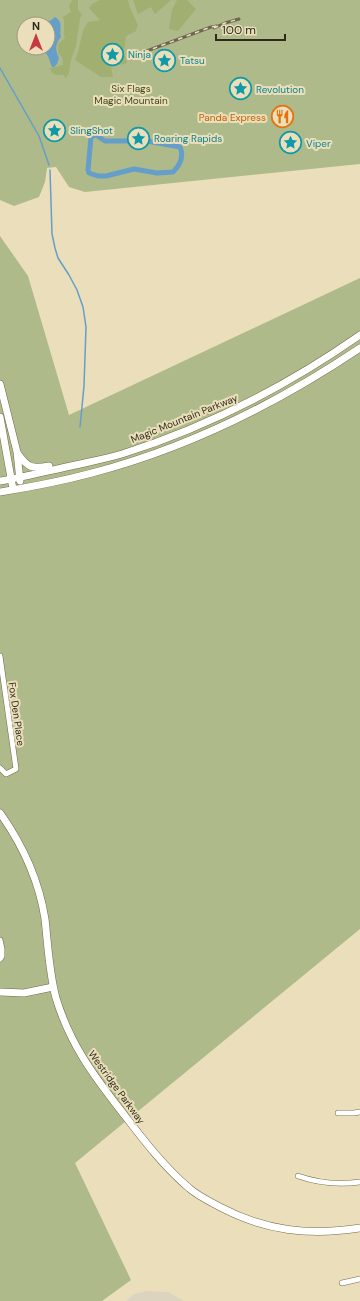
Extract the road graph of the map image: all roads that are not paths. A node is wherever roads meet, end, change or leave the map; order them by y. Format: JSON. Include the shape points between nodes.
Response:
{"nodes":[{"id":1,"x":360,"y":335,"type":"edge"},
{"id":2,"x":360,"y":348,"type":"edge"},
{"id":3,"x":0,"y":384,"type":"edge"},
{"id":4,"x":0,"y":417,"type":"edge"},
{"id":5,"x":17,"y":452,"type":"junction"},
{"id":6,"x":64,"y":468,"type":"junction"},
{"id":7,"x":20,"y":477,"type":"junction"},
{"id":8,"x":12,"y":478,"type":"junction"},
{"id":9,"x":0,"y":481,"type":"edge"},
{"id":10,"x":21,"y":488,"type":"junction"},
{"id":11,"x":13,"y":490,"type":"junction"},
{"id":12,"x":0,"y":492,"type":"edge"},
{"id":13,"x":0,"y":656,"type":"edge"},
{"id":14,"x":1,"y":670,"type":"edge"},
{"id":15,"x":7,"y":705,"type":"junction"},
{"id":16,"x":0,"y":706,"type":"edge"},
{"id":17,"x":0,"y":768,"type":"edge"},
{"id":18,"x":0,"y":813,"type":"edge"},
{"id":19,"x":0,"y":940,"type":"edge"},
{"id":20,"x":1,"y":957,"type":"edge"},
{"id":21,"x":53,"y":986,"type":"junction"},
{"id":22,"x":0,"y":992,"type":"edge"},
{"id":23,"x":360,"y":1112,"type":"edge"},
{"id":24,"x":338,"y":1113,"type":"dead end"},
{"id":25,"x":298,"y":1176,"type":"dead end"},
{"id":26,"x":360,"y":1182,"type":"edge"},
{"id":27,"x":360,"y":1228,"type":"edge"},
{"id":28,"x":360,"y":1280,"type":"edge"},
{"id":29,"x":342,"y":1284,"type":"dead end"}],
"edges":[{"from":1,"to":6,"type":"main road","name":"Magic Mountain Parkway","via":[[290,380],[221,416],[122,454]]},
{"from":2,"to":10,"type":"main road","name":"Magic Mountain Parkway","via":[[278,399],[196,437],[107,469]]},
{"from":3,"to":5,"type":"main road"},
{"from":4,"to":8,"type":"main road"},
{"from":5,"to":6,"type":"main road","via":[[25,464],[31,467]]},
{"from":5,"to":7,"type":"main road"},
{"from":6,"to":7,"type":"main road","name":"Magic Mountain Parkway"},
{"from":7,"to":8,"type":"main road","name":"Magic Mountain Parkway"},
{"from":7,"to":10,"type":"main road"},
{"from":8,"to":9,"type":"main road","name":"Magic Mountain Parkway"},
{"from":8,"to":11,"type":"main road"},
{"from":10,"to":11,"type":"main road","name":"Magic Mountain Parkway"},
{"from":11,"to":12,"type":"main road","name":"Magic Mountain Parkway"},
{"from":13,"to":14,"type":"street","name":"Fox Den Place"},
{"from":14,"to":15,"type":"street","name":"Fox Den Place"},
{"from":15,"to":16,"type":"street"},
{"from":15,"to":17,"type":"street","name":"Fox Den Place","via":[[16,769],[6,774]]},
{"from":18,"to":21,"type":"main road","name":"Westridge Parkway","via":[[21,845],[35,880],[44,918]]},
{"from":19,"to":20,"type":"street"},
{"from":21,"to":22,"type":"main road","via":[[24,993]]},
{"from":21,"to":27,"type":"main road","name":"Westridge Parkway","via":[[67,1028],[86,1064],[154,1152],[190,1189],[236,1215],[275,1227],[322,1232]]},
{"from":23,"to":24,"type":"street"},
{"from":25,"to":26,"type":"street","via":[[323,1183]]},
{"from":28,"to":29,"type":"street"}]}
